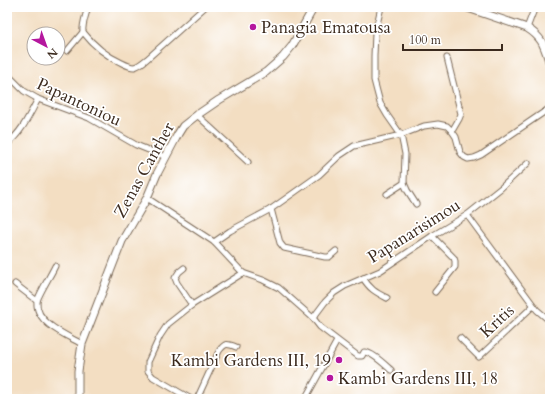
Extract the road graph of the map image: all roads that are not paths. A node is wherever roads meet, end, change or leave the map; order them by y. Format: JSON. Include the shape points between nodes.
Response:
{"nodes":[{"id":1,"x":88,"y":7,"type":"edge"},
{"id":2,"x":205,"y":7,"type":"edge"},
{"id":3,"x":314,"y":7,"type":"edge"},
{"id":4,"x":382,"y":7,"type":"edge"},
{"id":5,"x":465,"y":7,"type":"edge"},
{"id":6,"x":535,"y":7,"type":"edge"},
{"id":7,"x":527,"y":28,"type":"junction"},
{"id":8,"x":83,"y":32,"type":"junction"},
{"id":9,"x":67,"y":50,"type":"dead end"},
{"id":10,"x":447,"y":58,"type":"dead end"},
{"id":11,"x":550,"y":64,"type":"edge"},
{"id":12,"x":8,"y":77,"type":"edge"},
{"id":13,"x":38,"y":99,"type":"junction"},
{"id":14,"x":550,"y":108,"type":"edge"},
{"id":15,"x":197,"y":115,"type":"junction"},
{"id":16,"x":452,"y":132,"type":"junction"},
{"id":17,"x":401,"y":135,"type":"junction"},
{"id":18,"x":7,"y":144,"type":"edge"},
{"id":19,"x":166,"y":157,"type":"junction"},
{"id":20,"x":248,"y":162,"type":"dead end"},
{"id":21,"x":528,"y":163,"type":"dead end"},
{"id":22,"x":404,"y":183,"type":"junction"},
{"id":23,"x":387,"y":194,"type":"dead end"},
{"id":24,"x":147,"y":198,"type":"junction"},
{"id":25,"x":416,"y":204,"type":"dead end"},
{"id":26,"x":271,"y":209,"type":"junction"},
{"id":27,"x":467,"y":215,"type":"junction"},
{"id":28,"x":432,"y":236,"type":"junction"},
{"id":29,"x":214,"y":242,"type":"junction"},
{"id":30,"x":336,"y":251,"type":"dead end"},
{"id":31,"x":55,"y":266,"type":"dead end"},
{"id":32,"x":184,"y":268,"type":"dead end"},
{"id":33,"x":243,"y":273,"type":"junction"},
{"id":34,"x":363,"y":278,"type":"junction"},
{"id":35,"x":15,"y":284,"type":"dead end"},
{"id":36,"x":435,"y":292,"type":"dead end"},
{"id":37,"x":387,"y":298,"type":"dead end"},
{"id":38,"x":36,"y":301,"type":"junction"},
{"id":39,"x":192,"y":305,"type":"junction"},
{"id":40,"x":533,"y":306,"type":"junction"},
{"id":41,"x":313,"y":318,"type":"junction"},
{"id":42,"x":550,"y":321,"type":"edge"},
{"id":43,"x":460,"y":338,"type":"dead end"},
{"id":44,"x":337,"y":341,"type":"junction"},
{"id":45,"x":82,"y":344,"type":"junction"},
{"id":46,"x":236,"y":347,"type":"dead end"},
{"id":47,"x":391,"y":370,"type":"dead end"},
{"id":48,"x":78,"y":399,"type":"edge"},
{"id":49,"x":191,"y":399,"type":"edge"},
{"id":50,"x":197,"y":399,"type":"edge"},
{"id":51,"x":305,"y":399,"type":"edge"}],
"edges":[{"from":1,"to":8,"type":"street"},
{"from":2,"to":8,"type":"street","via":[[147,59],[134,67],[104,53]]},
{"from":3,"to":15,"type":"street","name":"Zenas Canther","via":[[283,57],[266,72]]},
{"from":4,"to":17,"type":"street","via":[[375,33],[374,80],[380,103]]},
{"from":5,"to":7,"type":"street"},
{"from":6,"to":7,"type":"street"},
{"from":7,"to":11,"type":"street","via":[[540,38]]},
{"from":8,"to":9,"type":"street"},
{"from":10,"to":16,"type":"street","via":[[461,114]]},
{"from":12,"to":13,"type":"street","name":"Papantoniou"},
{"from":13,"to":18,"type":"street","via":[[22,129]]},
{"from":13,"to":19,"type":"street","name":"Papantoniou","via":[[89,118],[136,145]]},
{"from":14,"to":16,"type":"street","via":[[474,158],[468,159],[460,152]]},
{"from":15,"to":19,"type":"street","name":"Zenas Canther","via":[[183,126]]},
{"from":15,"to":20,"type":"street"},
{"from":16,"to":17,"type":"street","via":[[447,126],[438,124],[424,126]]},
{"from":17,"to":22,"type":"street","via":[[405,154]]},
{"from":17,"to":26,"type":"street","via":[[354,146]]},
{"from":19,"to":24,"type":"street","name":"Zenas Canther"},
{"from":21,"to":27,"type":"street","name":"Papanarisimou"},
{"from":22,"to":23,"type":"street"},
{"from":22,"to":25,"type":"street"},
{"from":24,"to":29,"type":"street"},
{"from":24,"to":45,"type":"street","name":"Zenas Canther","via":[[122,241]]},
{"from":26,"to":29,"type":"street"},
{"from":26,"to":30,"type":"street","via":[[280,243],[284,248],[325,257]]},
{"from":27,"to":28,"type":"street","name":"Papanarisimou"},
{"from":27,"to":40,"type":"street"},
{"from":28,"to":34,"type":"street","name":"Papanarisimou","via":[[380,271]]},
{"from":28,"to":36,"type":"street","via":[[456,261],[455,267]]},
{"from":29,"to":33,"type":"street"},
{"from":31,"to":38,"type":"street"},
{"from":32,"to":39,"type":"street","via":[[176,278],[177,283]]},
{"from":33,"to":39,"type":"street"},
{"from":33,"to":41,"type":"street","via":[[279,288]]},
{"from":34,"to":37,"type":"street","via":[[369,287]]},
{"from":34,"to":41,"type":"street","name":"Papanarisimou","via":[[334,293]]},
{"from":35,"to":38,"type":"street"},
{"from":38,"to":45,"type":"street","via":[[40,315],[46,322]]},
{"from":39,"to":49,"type":"street","via":[[163,329],[148,362],[148,371],[153,377]]},
{"from":40,"to":42,"type":"street"},
{"from":40,"to":43,"type":"street","name":"Kritis","via":[[479,357]]},
{"from":41,"to":44,"type":"street"},
{"from":44,"to":47,"type":"street","via":[[358,356],[367,352]]},
{"from":44,"to":51,"type":"street"},
{"from":45,"to":48,"type":"street","name":"Zenas Canther","via":[[78,371]]},
{"from":46,"to":50,"type":"street","via":[[224,344]]}]}
